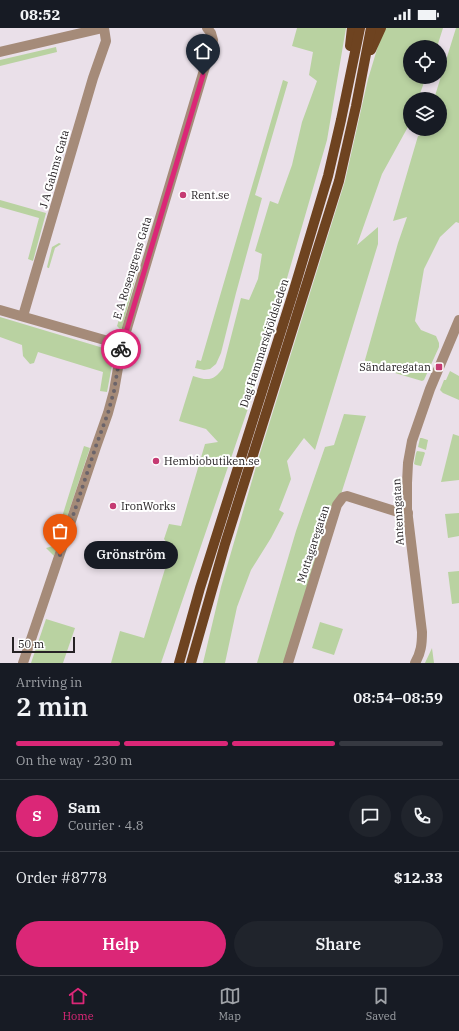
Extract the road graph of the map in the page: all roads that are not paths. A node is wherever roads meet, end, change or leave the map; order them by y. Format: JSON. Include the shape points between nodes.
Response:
{"nodes":[{"id":1,"x":104,"y":28,"type":"edge"},
{"id":2,"x":207,"y":28,"type":"edge"},
{"id":3,"x":352,"y":28,"type":"edge"},
{"id":4,"x":360,"y":28,"type":"edge"},
{"id":5,"x":371,"y":28,"type":"edge"},
{"id":6,"x":381,"y":28,"type":"edge"},
{"id":7,"x":0,"y":52,"type":"edge"},
{"id":8,"x":364,"y":67,"type":"junction"},
{"id":9,"x":348,"y":84,"type":"junction"},
{"id":10,"x":0,"y":310,"type":"edge"},
{"id":11,"x":23,"y":316,"type":"junction"},
{"id":12,"x":459,"y":320,"type":"edge"},
{"id":13,"x":122,"y":345,"type":"junction"},
{"id":14,"x":408,"y":513,"type":"junction"},
{"id":15,"x":200,"y":588,"type":"junction"},
{"id":16,"x":24,"y":663,"type":"edge"},
{"id":17,"x":173,"y":663,"type":"edge"},
{"id":18,"x":179,"y":663,"type":"edge"},
{"id":19,"x":193,"y":663,"type":"edge"},
{"id":20,"x":288,"y":663,"type":"edge"},
{"id":21,"x":415,"y":663,"type":"edge"}],
"edges":[{"from":1,"to":7,"type":"street"},
{"from":1,"to":11,"type":"street","name":"J A Gahms Gata","via":[[106,41]]},
{"from":2,"to":13,"type":"street","name":"E A Rosengrens Gata","via":[[213,40]]},
{"from":3,"to":9,"type":"main road"},
{"from":4,"to":9,"type":"main road","name":"Dag Hammarskjöldsleden"},
{"from":5,"to":8,"type":"main road","name":"Dag Hammarskjöldsleden"},
{"from":6,"to":8,"type":"main road"},
{"from":8,"to":19,"type":"main road","name":"Dag Hammarskjöldsleden","via":[[338,181],[211,590]]},
{"from":9,"to":15,"type":"main road","name":"Dag Hammarskjöldsleden","via":[[328,176]]},
{"from":10,"to":11,"type":"street"},
{"from":11,"to":13,"type":"street"},
{"from":12,"to":14,"type":"street","name":"Antenngatan","via":[[430,389],[412,441],[408,463]]},
{"from":13,"to":16,"type":"street","name":"E A Rosengrens Gata","via":[[108,413]]},
{"from":14,"to":20,"type":"street","name":"Mottagaregatan","via":[[343,497],[337,505]]},
{"from":14,"to":21,"type":"street","name":"Antenngatan","via":[[422,632],[422,648]]},
{"from":15,"to":17,"type":"main road"},
{"from":15,"to":18,"type":"main road","name":"Dag Hammarskjöldsleden"}]}
